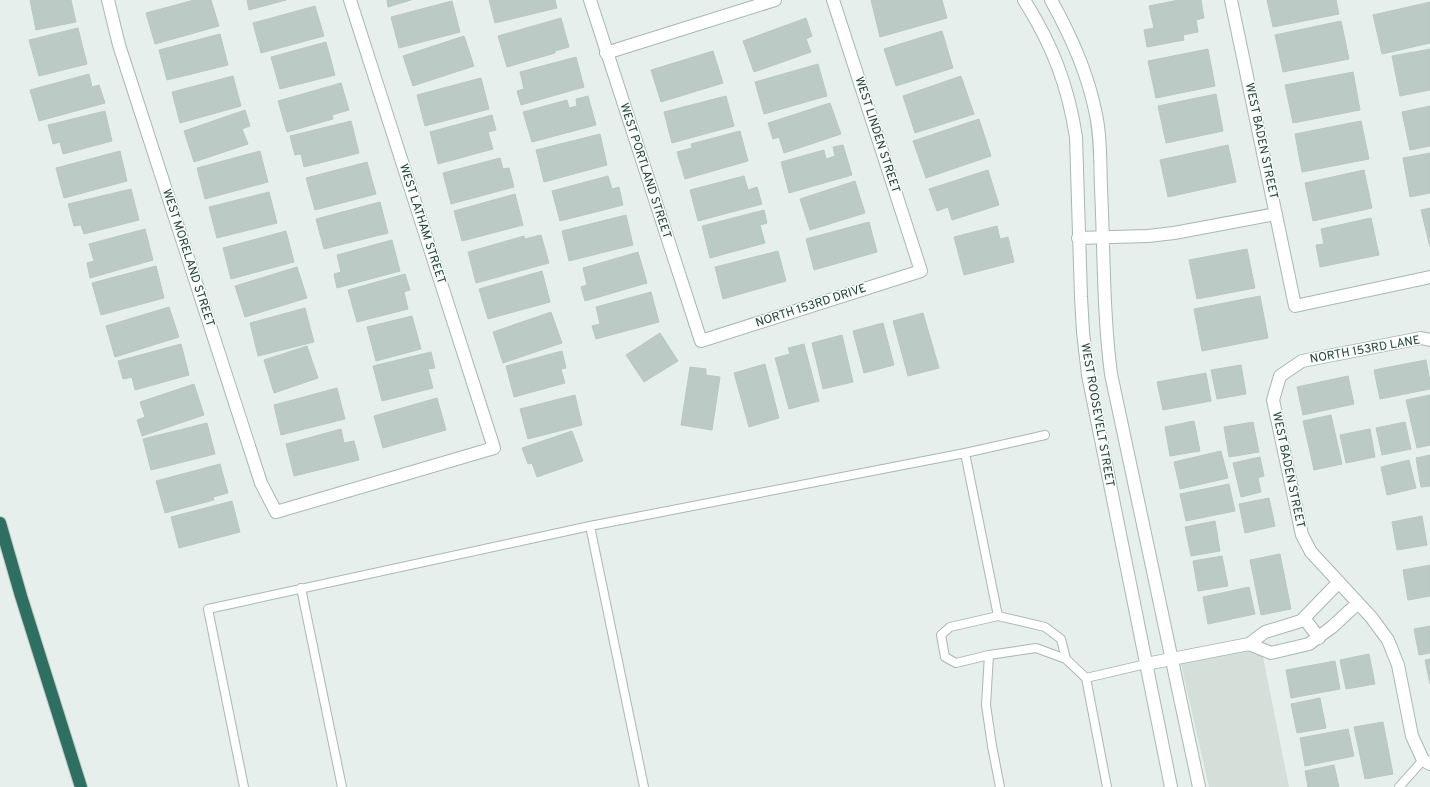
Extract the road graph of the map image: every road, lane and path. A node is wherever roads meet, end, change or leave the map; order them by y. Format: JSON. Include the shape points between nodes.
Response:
{"nodes":[{"id":1,"x":108,"y":0,"type":"edge"},
{"id":2,"x":350,"y":0,"type":"edge"},
{"id":3,"x":590,"y":0,"type":"edge"},
{"id":4,"x":775,"y":0,"type":"edge"},
{"id":5,"x":833,"y":0,"type":"edge"},
{"id":6,"x":1024,"y":0,"type":"edge"},
{"id":7,"x":1051,"y":0,"type":"edge"},
{"id":8,"x":1231,"y":0,"type":"edge"},
{"id":9,"x":606,"y":53,"type":"junction"},
{"id":10,"x":1276,"y":214,"type":"junction"},
{"id":11,"x":1103,"y":237,"type":"junction"},
{"id":12,"x":1078,"y":238,"type":"junction"},
{"id":13,"x":921,"y":271,"type":"joint"},
{"id":14,"x":1430,"y":277,"type":"edge"},
{"id":15,"x":1430,"y":340,"type":"edge"},
{"id":16,"x":701,"y":341,"type":"joint"},
{"id":17,"x":1280,"y":376,"type":"joint"},
{"id":18,"x":1045,"y":435,"type":"dead end"},
{"id":19,"x":494,"y":448,"type":"joint"},
{"id":20,"x":965,"y":452,"type":"junction"},
{"id":21,"x":0,"y":523,"type":"edge"},
{"id":22,"x":590,"y":526,"type":"junction"},
{"id":23,"x":1339,"y":582,"type":"junction"},
{"id":24,"x":301,"y":588,"type":"junction"},
{"id":25,"x":1358,"y":604,"type":"junction"},
{"id":26,"x":998,"y":616,"type":"junction"},
{"id":27,"x":1304,"y":618,"type":"junction"},
{"id":28,"x":1319,"y":638,"type":"junction"},
{"id":29,"x":1249,"y":644,"type":"junction"},
{"id":30,"x":989,"y":655,"type":"junction"},
{"id":31,"x":1172,"y":658,"type":"junction"},
{"id":32,"x":1066,"y":659,"type":"junction"},
{"id":33,"x":1146,"y":664,"type":"junction"},
{"id":34,"x":1086,"y":678,"type":"junction"},
{"id":35,"x":1427,"y":762,"type":"edge"},
{"id":36,"x":81,"y":787,"type":"edge"},
{"id":37,"x":244,"y":787,"type":"edge"},
{"id":38,"x":342,"y":787,"type":"edge"},
{"id":39,"x":644,"y":787,"type":"edge"},
{"id":40,"x":1000,"y":787,"type":"edge"},
{"id":41,"x":1107,"y":787,"type":"edge"},
{"id":42,"x":1170,"y":787,"type":"edge"},
{"id":43,"x":1199,"y":787,"type":"edge"},
{"id":44,"x":1399,"y":787,"type":"edge"}],
"edges":[{"from":1,"to":19,"type":"street","name":"WEST MORELAND STREET","via":[[119,45],[261,483],[276,512]]},
{"from":2,"to":19,"type":"street","name":"WEST LATHAM STREET"},
{"from":3,"to":9,"type":"street","name":"WEST PORTLAND STREET"},
{"from":4,"to":9,"type":"street"},
{"from":5,"to":13,"type":"street","name":"WEST LINDEN STREET"},
{"from":6,"to":12,"type":"street","name":"WEST ROOSEVELT STREET","via":[[1046,36],[1072,115],[1076,137]]},
{"from":7,"to":11,"type":"street","name":"WEST ROOSEVELT STREET","via":[[1067,29],[1084,70],[1095,110],[1100,149]]},
{"from":8,"to":10,"type":"street","name":"WEST BADEN STREET"},
{"from":9,"to":16,"type":"street","name":"WEST PORTLAND STREET"},
{"from":10,"to":11,"type":"street","via":[[1174,233]]},
{"from":10,"to":14,"type":"street","name":"WEST BADEN STREET","via":[[1296,306]]},
{"from":11,"to":12,"type":"street"},
{"from":11,"to":31,"type":"street","name":"WEST ROOSEVELT STREET","via":[[1105,316],[1111,374]]},
{"from":12,"to":33,"type":"street","name":"WEST ROOSEVELT STREET","via":[[1082,332],[1088,375]]},
{"from":13,"to":16,"type":"street","name":"NORTH 153RD DRIVE"},
{"from":15,"to":17,"type":"street","name":"NORTH 153RD LANE","via":[[1421,338],[1302,361]]},
{"from":17,"to":23,"type":"street","name":"WEST BADEN STREET","via":[[1273,400],[1302,535],[1311,552]]},
{"from":18,"to":20,"type":"lane"},
{"from":20,"to":22,"type":"lane"},
{"from":20,"to":26,"type":"lane"},
{"from":21,"to":36,"type":"highway"},
{"from":22,"to":24,"type":"lane"},
{"from":22,"to":39,"type":"lane"},
{"from":23,"to":25,"type":"street","name":"WEST BADEN STREET"},
{"from":23,"to":27,"type":"street"},
{"from":24,"to":37,"type":"lane","via":[[208,609]]},
{"from":24,"to":38,"type":"lane"},
{"from":25,"to":28,"type":"street"},
{"from":25,"to":35,"type":"street","name":"WEST BADEN STREET","via":[[1388,640],[1398,665],[1412,736]]},
{"from":26,"to":30,"type":"lane","via":[[950,626],[941,635],[945,657],[956,663]]},
{"from":26,"to":32,"type":"lane","via":[[1045,627],[1061,639]]},
{"from":27,"to":28,"type":"street"},
{"from":27,"to":29,"type":"street","via":[[1265,632]]},
{"from":28,"to":29,"type":"street","via":[[1309,644],[1271,653]]},
{"from":29,"to":31,"type":"street"},
{"from":30,"to":32,"type":"lane","via":[[1036,648]]},
{"from":30,"to":40,"type":"lane","via":[[986,705]]},
{"from":31,"to":33,"type":"street"},
{"from":31,"to":43,"type":"street","name":"WEST ROOSEVELT STREET"},
{"from":32,"to":34,"type":"lane"},
{"from":33,"to":34,"type":"lane"},
{"from":33,"to":42,"type":"street","name":"WEST ROOSEVELT STREET"},
{"from":34,"to":41,"type":"lane"},
{"from":35,"to":44,"type":"lane"}]}
